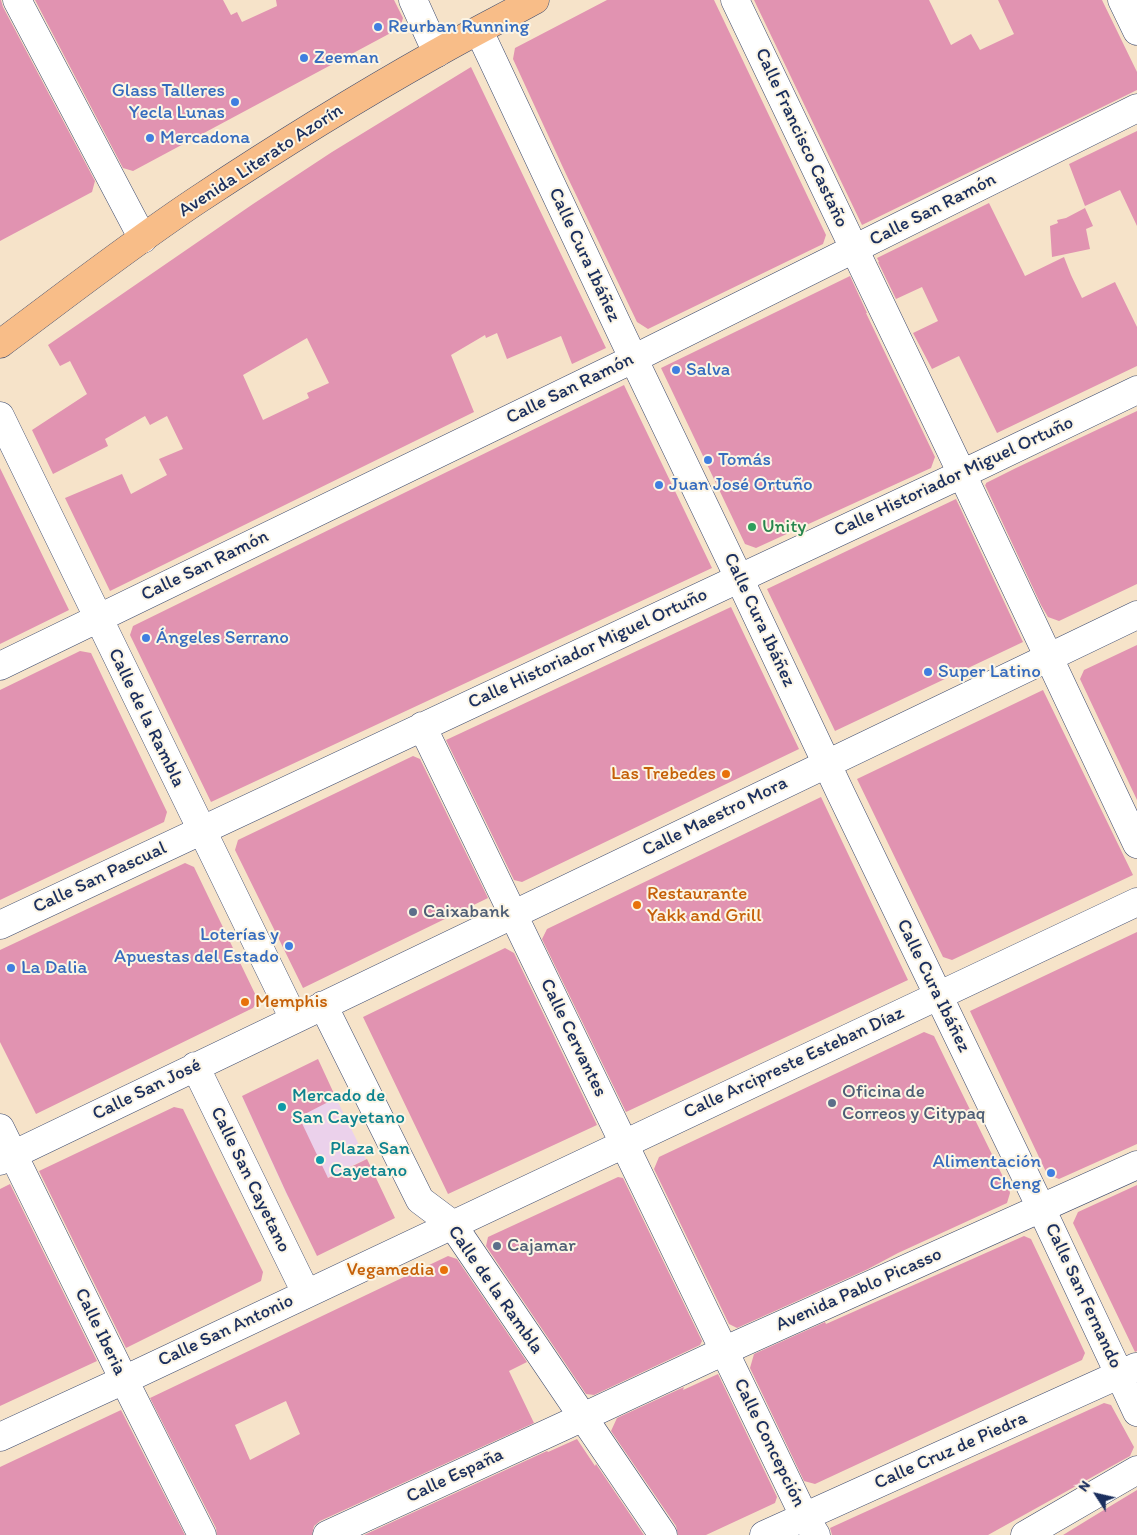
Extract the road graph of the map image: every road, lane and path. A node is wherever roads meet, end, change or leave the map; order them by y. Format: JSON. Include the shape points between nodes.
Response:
{"nodes":[{"id":1,"x":17,"y":0,"type":"edge"},
{"id":2,"x":413,"y":0,"type":"edge"},
{"id":3,"x":535,"y":0,"type":"edge"},
{"id":4,"x":735,"y":0,"type":"edge"},
{"id":5,"x":1122,"y":0,"type":"edge"},
{"id":6,"x":479,"y":31,"type":"junction"},
{"id":7,"x":1137,"y":31,"type":"edge"},
{"id":8,"x":437,"y":53,"type":"junction"},
{"id":9,"x":1137,"y":108,"type":"edge"},
{"id":10,"x":142,"y":239,"type":"junction"},
{"id":11,"x":854,"y":249,"type":"junction"},
{"id":12,"x":0,"y":344,"type":"edge"},
{"id":13,"x":633,"y":359,"type":"junction"},
{"id":14,"x":1137,"y":390,"type":"edge"},
{"id":15,"x":0,"y":416,"type":"edge"},
{"id":16,"x":962,"y":474,"type":"junction"},
{"id":17,"x":739,"y":578,"type":"junction"},
{"id":18,"x":1137,"y":615,"type":"edge"},
{"id":19,"x":97,"y":618,"type":"junction"},
{"id":20,"x":1048,"y":658,"type":"junction"},
{"id":21,"x":0,"y":666,"type":"edge"},
{"id":22,"x":422,"y":726,"type":"junction"},
{"id":23,"x":826,"y":764,"type":"junction"},
{"id":24,"x":201,"y":830,"type":"junction"},
{"id":25,"x":1137,"y":844,"type":"edge"},
{"id":26,"x":1137,"y":902,"type":"edge"},
{"id":27,"x":514,"y":914,"type":"junction"},
{"id":28,"x":0,"y":925,"type":"edge"},
{"id":29,"x":938,"y":995,"type":"junction"},
{"id":30,"x":323,"y":1005,"type":"junction"},
{"id":31,"x":294,"y":1020,"type":"junction"},
{"id":32,"x":196,"y":1066,"type":"junction"},
{"id":33,"x":0,"y":1128,"type":"edge"},
{"id":34,"x":624,"y":1143,"type":"junction"},
{"id":35,"x":7,"y":1158,"type":"edge"},
{"id":36,"x":1137,"y":1165,"type":"edge"},
{"id":37,"x":1041,"y":1208,"type":"junction"},
{"id":38,"x":452,"y":1224,"type":"junction"},
{"id":39,"x":306,"y":1293,"type":"junction"},
{"id":40,"x":724,"y":1351,"type":"junction"},
{"id":41,"x":1128,"y":1370,"type":"edge"},
{"id":42,"x":124,"y":1380,"type":"junction"},
{"id":43,"x":1137,"y":1412,"type":"edge"},
{"id":44,"x":583,"y":1418,"type":"junction"},
{"id":45,"x":0,"y":1437,"type":"edge"},
{"id":46,"x":1137,"y":1470,"type":"edge"},
{"id":47,"x":810,"y":1526,"type":"edge"},
{"id":48,"x":202,"y":1535,"type":"edge"},
{"id":49,"x":327,"y":1535,"type":"edge"},
{"id":50,"x":663,"y":1535,"type":"edge"},
{"id":51,"x":764,"y":1535,"type":"edge"},
{"id":52,"x":1028,"y":1535,"type":"edge"}],
"edges":[{"from":1,"to":10,"type":"street"},
{"from":2,"to":8,"type":"street"},
{"from":3,"to":6,"type":"main road","name":"Avenida Literato Azorín"},
{"from":4,"to":11,"type":"street","name":"Calle Francisco Castaño"},
{"from":5,"to":7,"type":"street"},
{"from":6,"to":8,"type":"main road","name":"Avenida Literato Azorín"},
{"from":6,"to":13,"type":"street","name":"Calle Cura Ibáñez"},
{"from":8,"to":10,"type":"main road","name":"Avenida Literato Azorín","via":[[268,155]]},
{"from":9,"to":11,"type":"street","name":"Calle San Ramón"},
{"from":10,"to":12,"type":"main road","name":"Avenida Literato Azorín"},
{"from":11,"to":13,"type":"street","name":"Calle San Ramón"},
{"from":11,"to":16,"type":"street","name":"Calle Francisco Castaño"},
{"from":13,"to":17,"type":"street","name":"Calle Cura Ibáñez"},
{"from":13,"to":19,"type":"street","name":"Calle San Ramón"},
{"from":14,"to":16,"type":"street","name":"Calle Historiador Miguel Ortuño"},
{"from":15,"to":19,"type":"street","name":"Calle de la Rambla"},
{"from":16,"to":17,"type":"street","name":"Calle Historiador Miguel Ortuño"},
{"from":16,"to":20,"type":"street","name":"Calle Francisco Castaño"},
{"from":17,"to":22,"type":"street","name":"Calle Historiador Miguel Ortuño"},
{"from":17,"to":23,"type":"street","name":"Calle Cura Ibáñez"},
{"from":18,"to":20,"type":"street","name":"Calle Maestro Mora"},
{"from":19,"to":21,"type":"street","name":"Calle San Ramón"},
{"from":19,"to":24,"type":"street","name":"Calle de la Rambla"},
{"from":20,"to":23,"type":"street","name":"Calle Maestro Mora"},
{"from":20,"to":25,"type":"street","name":"Calle Francisco Castaño"},
{"from":22,"to":24,"type":"street","name":"Calle Historiador Miguel Ortuño"},
{"from":22,"to":27,"type":"street","name":"Calle Cervantes"},
{"from":23,"to":27,"type":"street","name":"Calle Maestro Mora"},
{"from":23,"to":29,"type":"street","name":"Calle Cura Ibáñez"},
{"from":24,"to":28,"type":"street","name":"Calle San Pascual"},
{"from":24,"to":31,"type":"street","name":"Calle de la Rambla"},
{"from":26,"to":29,"type":"street","name":"Calle Arcipreste Esteban Díaz"},
{"from":27,"to":30,"type":"street","name":"Calle Maestro Mora"},
{"from":27,"to":34,"type":"street","name":"Calle Cervantes"},
{"from":29,"to":34,"type":"street","name":"Calle Arcipreste Esteban Díaz"},
{"from":29,"to":37,"type":"street","name":"Calle Cura Ibáñez"},
{"from":30,"to":31,"type":"street","name":"Calle Maestro Mora"},
{"from":30,"to":38,"type":"street","name":"Calle de la Rambla","via":[[420,1200]]},
{"from":31,"to":32,"type":"street","name":"Calle San José"},
{"from":32,"to":35,"type":"street","name":"Calle San José"},
{"from":32,"to":39,"type":"street","name":"Calle San Cayetano"},
{"from":33,"to":35,"type":"street","name":"Calle Iberia"},
{"from":34,"to":38,"type":"street","name":"Calle Arcipreste Esteban Díaz"},
{"from":34,"to":40,"type":"street","name":"Calle Cervantes"},
{"from":35,"to":42,"type":"street","name":"Calle Iberia"},
{"from":36,"to":37,"type":"street","name":"Avenida Pablo Picasso"},
{"from":37,"to":40,"type":"street","name":"Avenida Pablo Picasso"},
{"from":37,"to":41,"type":"street","name":"Calle San Fernando"},
{"from":38,"to":39,"type":"street","name":"Calle San Antonio"},
{"from":38,"to":44,"type":"street","name":"Calle de la Rambla"},
{"from":39,"to":42,"type":"street","name":"Calle San Antonio"},
{"from":40,"to":44,"type":"street","name":"Avenida Pablo Picasso"},
{"from":40,"to":47,"type":"street","name":"Calle Concepción"},
{"from":41,"to":43,"type":"street","name":"Calle San Fernando"},
{"from":41,"to":47,"type":"street","name":"Calle Cruz de Piedra"},
{"from":42,"to":45,"type":"street","name":"Calle San Antonio"},
{"from":42,"to":48,"type":"street","name":"Calle Iberia"},
{"from":44,"to":49,"type":"street","name":"Calle España"},
{"from":44,"to":50,"type":"street","name":"Calle de la Rambla"},
{"from":46,"to":52,"type":"street"},
{"from":47,"to":51,"type":"street","name":"Calle Cruz de Piedra"}]}
